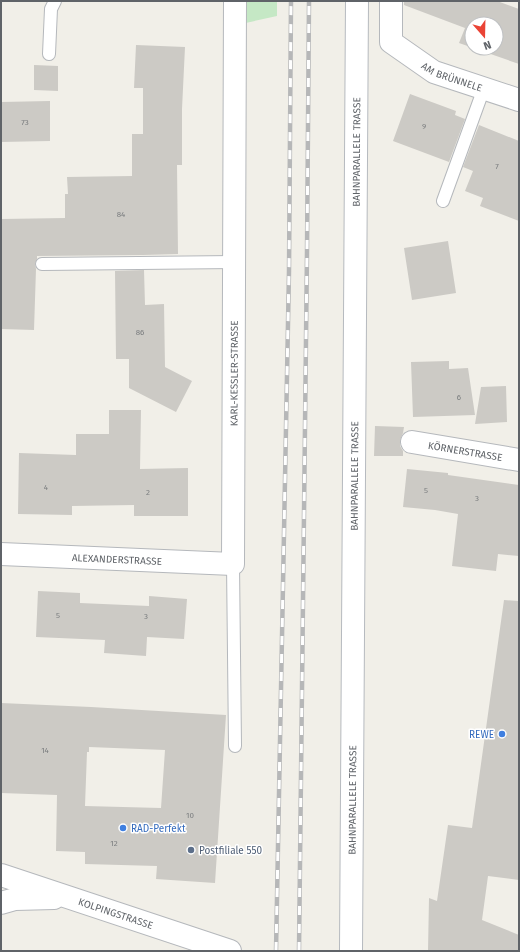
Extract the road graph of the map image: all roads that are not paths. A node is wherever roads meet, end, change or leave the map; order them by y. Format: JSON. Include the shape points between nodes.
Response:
{"nodes":[{"id":1,"x":55,"y":1,"type":"edge"},
{"id":2,"x":357,"y":1,"type":"edge"},
{"id":3,"x":391,"y":1,"type":"edge"},
{"id":4,"x":230,"y":5,"type":"edge"},
{"id":5,"x":49,"y":54,"type":"dead end"},
{"id":6,"x":484,"y":88,"type":"junction"},
{"id":7,"x":519,"y":100,"type":"edge"},
{"id":8,"x":443,"y":201,"type":"dead end"},
{"id":9,"x":235,"y":262,"type":"junction"},
{"id":10,"x":42,"y":264,"type":"dead end"},
{"id":11,"x":412,"y":442,"type":"dead end"},
{"id":12,"x":519,"y":460,"type":"edge"},
{"id":13,"x":1,"y":554,"type":"edge"},
{"id":14,"x":233,"y":564,"type":"junction"},
{"id":15,"x":235,"y":746,"type":"dead end"},
{"id":16,"x":1,"y":875,"type":"edge"},
{"id":17,"x":69,"y":898,"type":"junction"},
{"id":18,"x":1,"y":903,"type":"edge"},
{"id":19,"x":230,"y":951,"type":"edge"},
{"id":20,"x":351,"y":951,"type":"edge"}],
"edges":[{"from":1,"to":5,"type":"lane","via":[[51,9]]},
{"from":2,"to":20,"type":"street","name":"BAHNPARALLELE TRASSE"},
{"from":3,"to":6,"type":"street","name":"AM BRÜNNELE","via":[[391,42],[434,72]]},
{"from":4,"to":9,"type":"street","name":"KARL-KESSLER-STRASSE"},
{"from":6,"to":7,"type":"street","name":"AM BRÜNNELE"},
{"from":6,"to":8,"type":"lane"},
{"from":9,"to":10,"type":"lane"},
{"from":9,"to":14,"type":"street","name":"KARL-KESSLER-STRASSE"},
{"from":11,"to":12,"type":"street","name":"KÖRNERSTRASSE"},
{"from":13,"to":14,"type":"street","name":"ALEXANDERSTRASSE"},
{"from":14,"to":15,"type":"lane","name":"KARL-KESSLER-STRASSE"},
{"from":16,"to":17,"type":"street","name":"KOLPINGSTRASSE"},
{"from":17,"to":18,"type":"street","via":[[15,899]]},
{"from":17,"to":19,"type":"street","name":"KOLPINGSTRASSE"}]}
